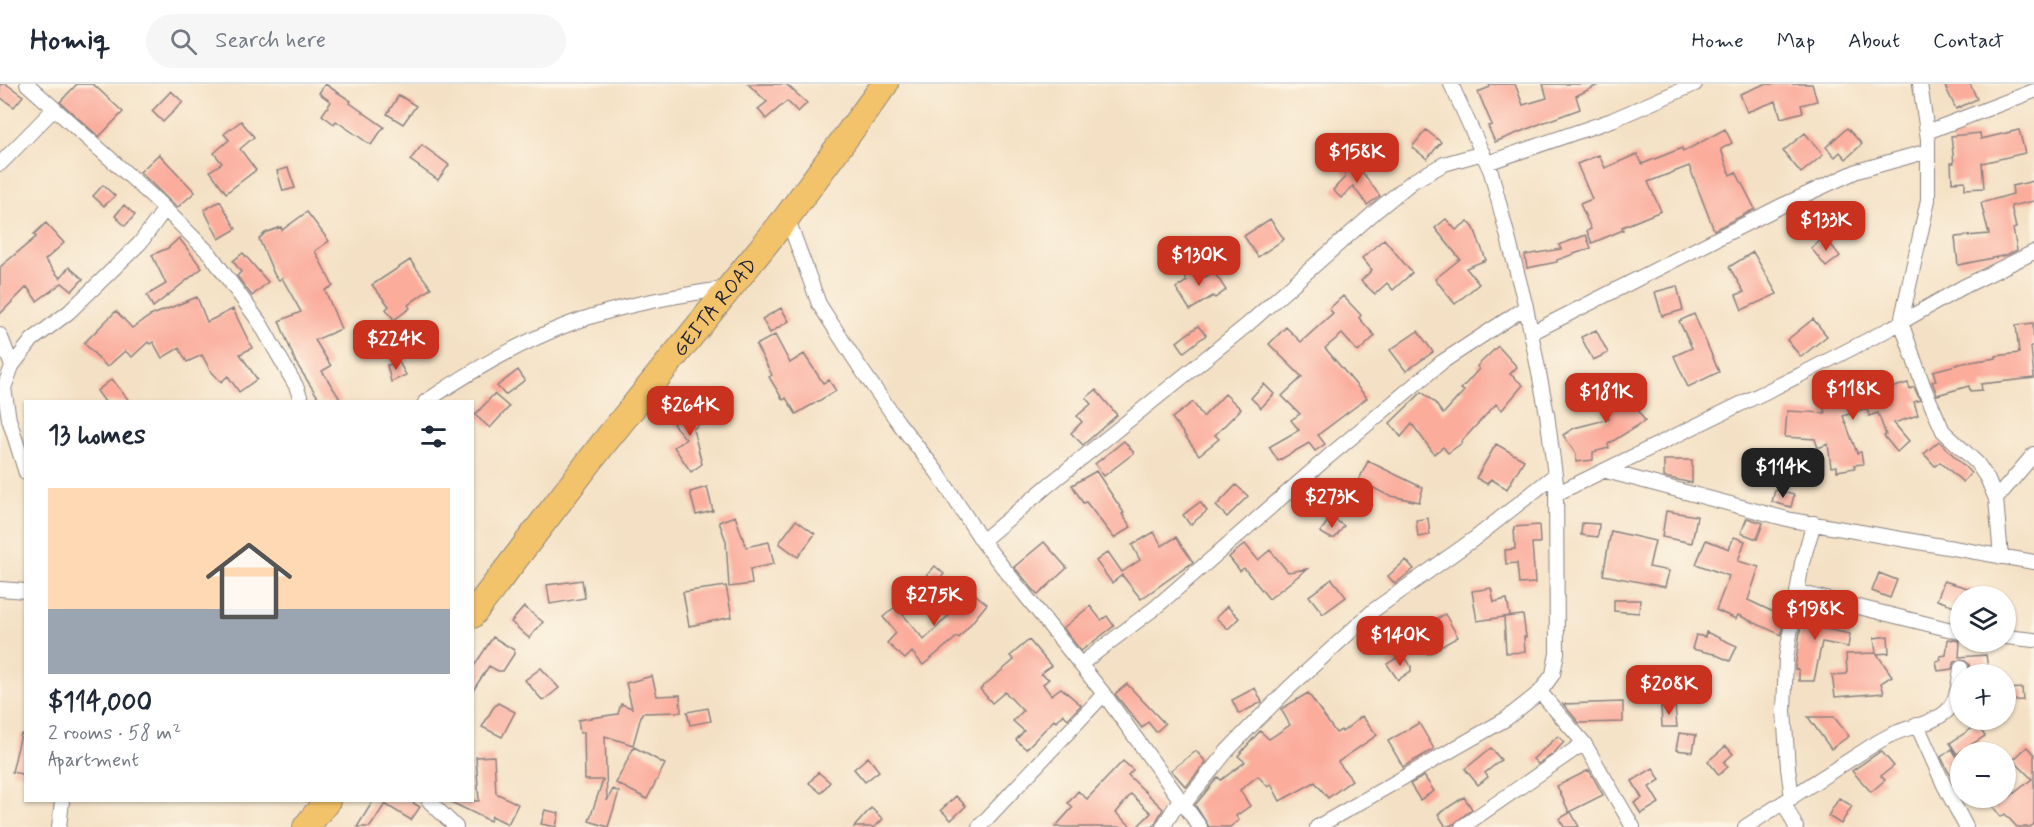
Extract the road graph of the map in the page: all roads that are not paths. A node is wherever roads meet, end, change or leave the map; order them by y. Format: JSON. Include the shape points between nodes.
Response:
{"nodes":[{"id":1,"x":27,"y":84,"type":"edge"},
{"id":2,"x":885,"y":84,"type":"edge"},
{"id":3,"x":1451,"y":84,"type":"edge"},
{"id":4,"x":1695,"y":84,"type":"edge"},
{"id":5,"x":1920,"y":84,"type":"edge"},
{"id":6,"x":2034,"y":91,"type":"edge"},
{"id":7,"x":54,"y":109,"type":"junction"},
{"id":8,"x":1927,"y":132,"type":"junction"},
{"id":9,"x":1928,"y":151,"type":"junction"},
{"id":10,"x":1485,"y":158,"type":"junction"},
{"id":11,"x":0,"y":164,"type":"edge"},
{"id":12,"x":165,"y":209,"type":"junction"},
{"id":13,"x":787,"y":217,"type":"junction"},
{"id":14,"x":2034,"y":252,"type":"edge"},
{"id":15,"x":729,"y":288,"type":"junction"},
{"id":16,"x":1526,"y":308,"type":"junction"},
{"id":17,"x":1901,"y":322,"type":"junction"},
{"id":18,"x":1531,"y":333,"type":"junction"},
{"id":19,"x":0,"y":335,"type":"edge"},
{"id":20,"x":12,"y":366,"type":"junction"},
{"id":21,"x":301,"y":400,"type":"edge"},
{"id":22,"x":428,"y":400,"type":"edge"},
{"id":23,"x":2034,"y":454,"type":"edge"},
{"id":24,"x":24,"y":466,"type":"edge"},
{"id":25,"x":1606,"y":471,"type":"junction"},
{"id":26,"x":1555,"y":475,"type":"junction"},
{"id":27,"x":1556,"y":494,"type":"junction"},
{"id":28,"x":1995,"y":499,"type":"junction"},
{"id":29,"x":1814,"y":523,"type":"junction"},
{"id":30,"x":982,"y":541,"type":"junction"},
{"id":31,"x":2001,"y":557,"type":"junction"},
{"id":32,"x":2034,"y":562,"type":"edge"},
{"id":33,"x":0,"y":589,"type":"edge"},
{"id":34,"x":24,"y":591,"type":"edge"},
{"id":35,"x":1798,"y":592,"type":"junction"},
{"id":36,"x":474,"y":612,"type":"edge"},
{"id":37,"x":1950,"y":630,"type":"edge"},
{"id":38,"x":2016,"y":638,"type":"edge"},
{"id":39,"x":2034,"y":640,"type":"edge"},
{"id":40,"x":1081,"y":664,"type":"junction"},
{"id":41,"x":1540,"y":692,"type":"junction"},
{"id":42,"x":1104,"y":694,"type":"junction"},
{"id":43,"x":1950,"y":707,"type":"edge"},
{"id":44,"x":1917,"y":725,"type":"junction"},
{"id":45,"x":1584,"y":743,"type":"junction"},
{"id":46,"x":1788,"y":801,"type":"junction"},
{"id":47,"x":62,"y":802,"type":"edge"},
{"id":48,"x":327,"y":802,"type":"edge"},
{"id":49,"x":328,"y":802,"type":"edge"},
{"id":50,"x":430,"y":802,"type":"edge"},
{"id":51,"x":1182,"y":802,"type":"junction"},
{"id":52,"x":58,"y":827,"type":"edge"},
{"id":53,"x":306,"y":827,"type":"edge"},
{"id":54,"x":322,"y":827,"type":"edge"},
{"id":55,"x":456,"y":827,"type":"edge"},
{"id":56,"x":979,"y":827,"type":"edge"},
{"id":57,"x":1163,"y":827,"type":"edge"},
{"id":58,"x":1200,"y":827,"type":"edge"},
{"id":59,"x":1317,"y":827,"type":"edge"},
{"id":60,"x":1462,"y":827,"type":"edge"},
{"id":61,"x":1633,"y":827,"type":"edge"},
{"id":62,"x":1744,"y":827,"type":"edge"},
{"id":63,"x":1796,"y":827,"type":"edge"},
{"id":64,"x":1966,"y":827,"type":"edge"}],
"edges":[{"from":1,"to":7,"type":"street"},
{"from":2,"to":13,"type":"highway","name":"GEITA ROAD"},
{"from":3,"to":10,"type":"street"},
{"from":4,"to":10,"type":"street","via":[[1612,120]]},
{"from":5,"to":8,"type":"street"},
{"from":6,"to":8,"type":"street"},
{"from":7,"to":11,"type":"street"},
{"from":7,"to":12,"type":"street"},
{"from":8,"to":9,"type":"street"},
{"from":9,"to":17,"type":"street","via":[[1928,200]]},
{"from":9,"to":18,"type":"street","via":[[1857,171]]},
{"from":10,"to":16,"type":"street"},
{"from":10,"to":30,"type":"street","via":[[1444,164],[1413,181],[1247,326]]},
{"from":12,"to":20,"type":"street","via":[[140,243],[69,312],[32,340]]},
{"from":12,"to":21,"type":"street","via":[[210,254],[254,314]]},
{"from":13,"to":15,"type":"highway","name":"GEITA ROAD"},
{"from":13,"to":30,"type":"street","via":[[819,304]]},
{"from":14,"to":17,"type":"street"},
{"from":15,"to":22,"type":"street","via":[[644,302],[591,317],[519,346]]},
{"from":15,"to":36,"type":"highway","name":"GEITA ROAD"},
{"from":16,"to":18,"type":"street"},
{"from":16,"to":40,"type":"street","via":[[1442,362],[1156,607]]},
{"from":17,"to":25,"type":"street"},
{"from":17,"to":28,"type":"street","via":[[1943,430],[1977,463]]},
{"from":18,"to":26,"type":"street"},
{"from":19,"to":20,"type":"street"},
{"from":20,"to":24,"type":"street","via":[[4,388]]},
{"from":23,"to":28,"type":"street"},
{"from":25,"to":27,"type":"street"},
{"from":25,"to":29,"type":"street"},
{"from":26,"to":27,"type":"street"},
{"from":26,"to":51,"type":"street","via":[[1374,610],[1257,720]]},
{"from":27,"to":41,"type":"street","via":[[1557,653],[1553,674]]},
{"from":28,"to":31,"type":"street"},
{"from":29,"to":31,"type":"street"},
{"from":29,"to":35,"type":"street"},
{"from":30,"to":40,"type":"street"},
{"from":31,"to":32,"type":"street"},
{"from":33,"to":34,"type":"street"},
{"from":35,"to":37,"type":"street"},
{"from":35,"to":46,"type":"street","via":[[1786,658]]},
{"from":38,"to":39,"type":"street"},
{"from":40,"to":42,"type":"street"},
{"from":41,"to":45,"type":"street"},
{"from":41,"to":59,"type":"street","via":[[1506,719]]},
{"from":42,"to":51,"type":"street"},
{"from":42,"to":56,"type":"street"},
{"from":43,"to":44,"type":"street","via":[[1931,721]]},
{"from":44,"to":46,"type":"street","via":[[1873,745]]},
{"from":44,"to":64,"type":"street"},
{"from":45,"to":60,"type":"street"},
{"from":45,"to":61,"type":"street"},
{"from":46,"to":62,"type":"street"},
{"from":46,"to":63,"type":"street"},
{"from":47,"to":52,"type":"street"},
{"from":48,"to":53,"type":"highway"},
{"from":49,"to":54,"type":"street"},
{"from":50,"to":55,"type":"street"},
{"from":51,"to":57,"type":"street"},
{"from":51,"to":58,"type":"street"}]}
